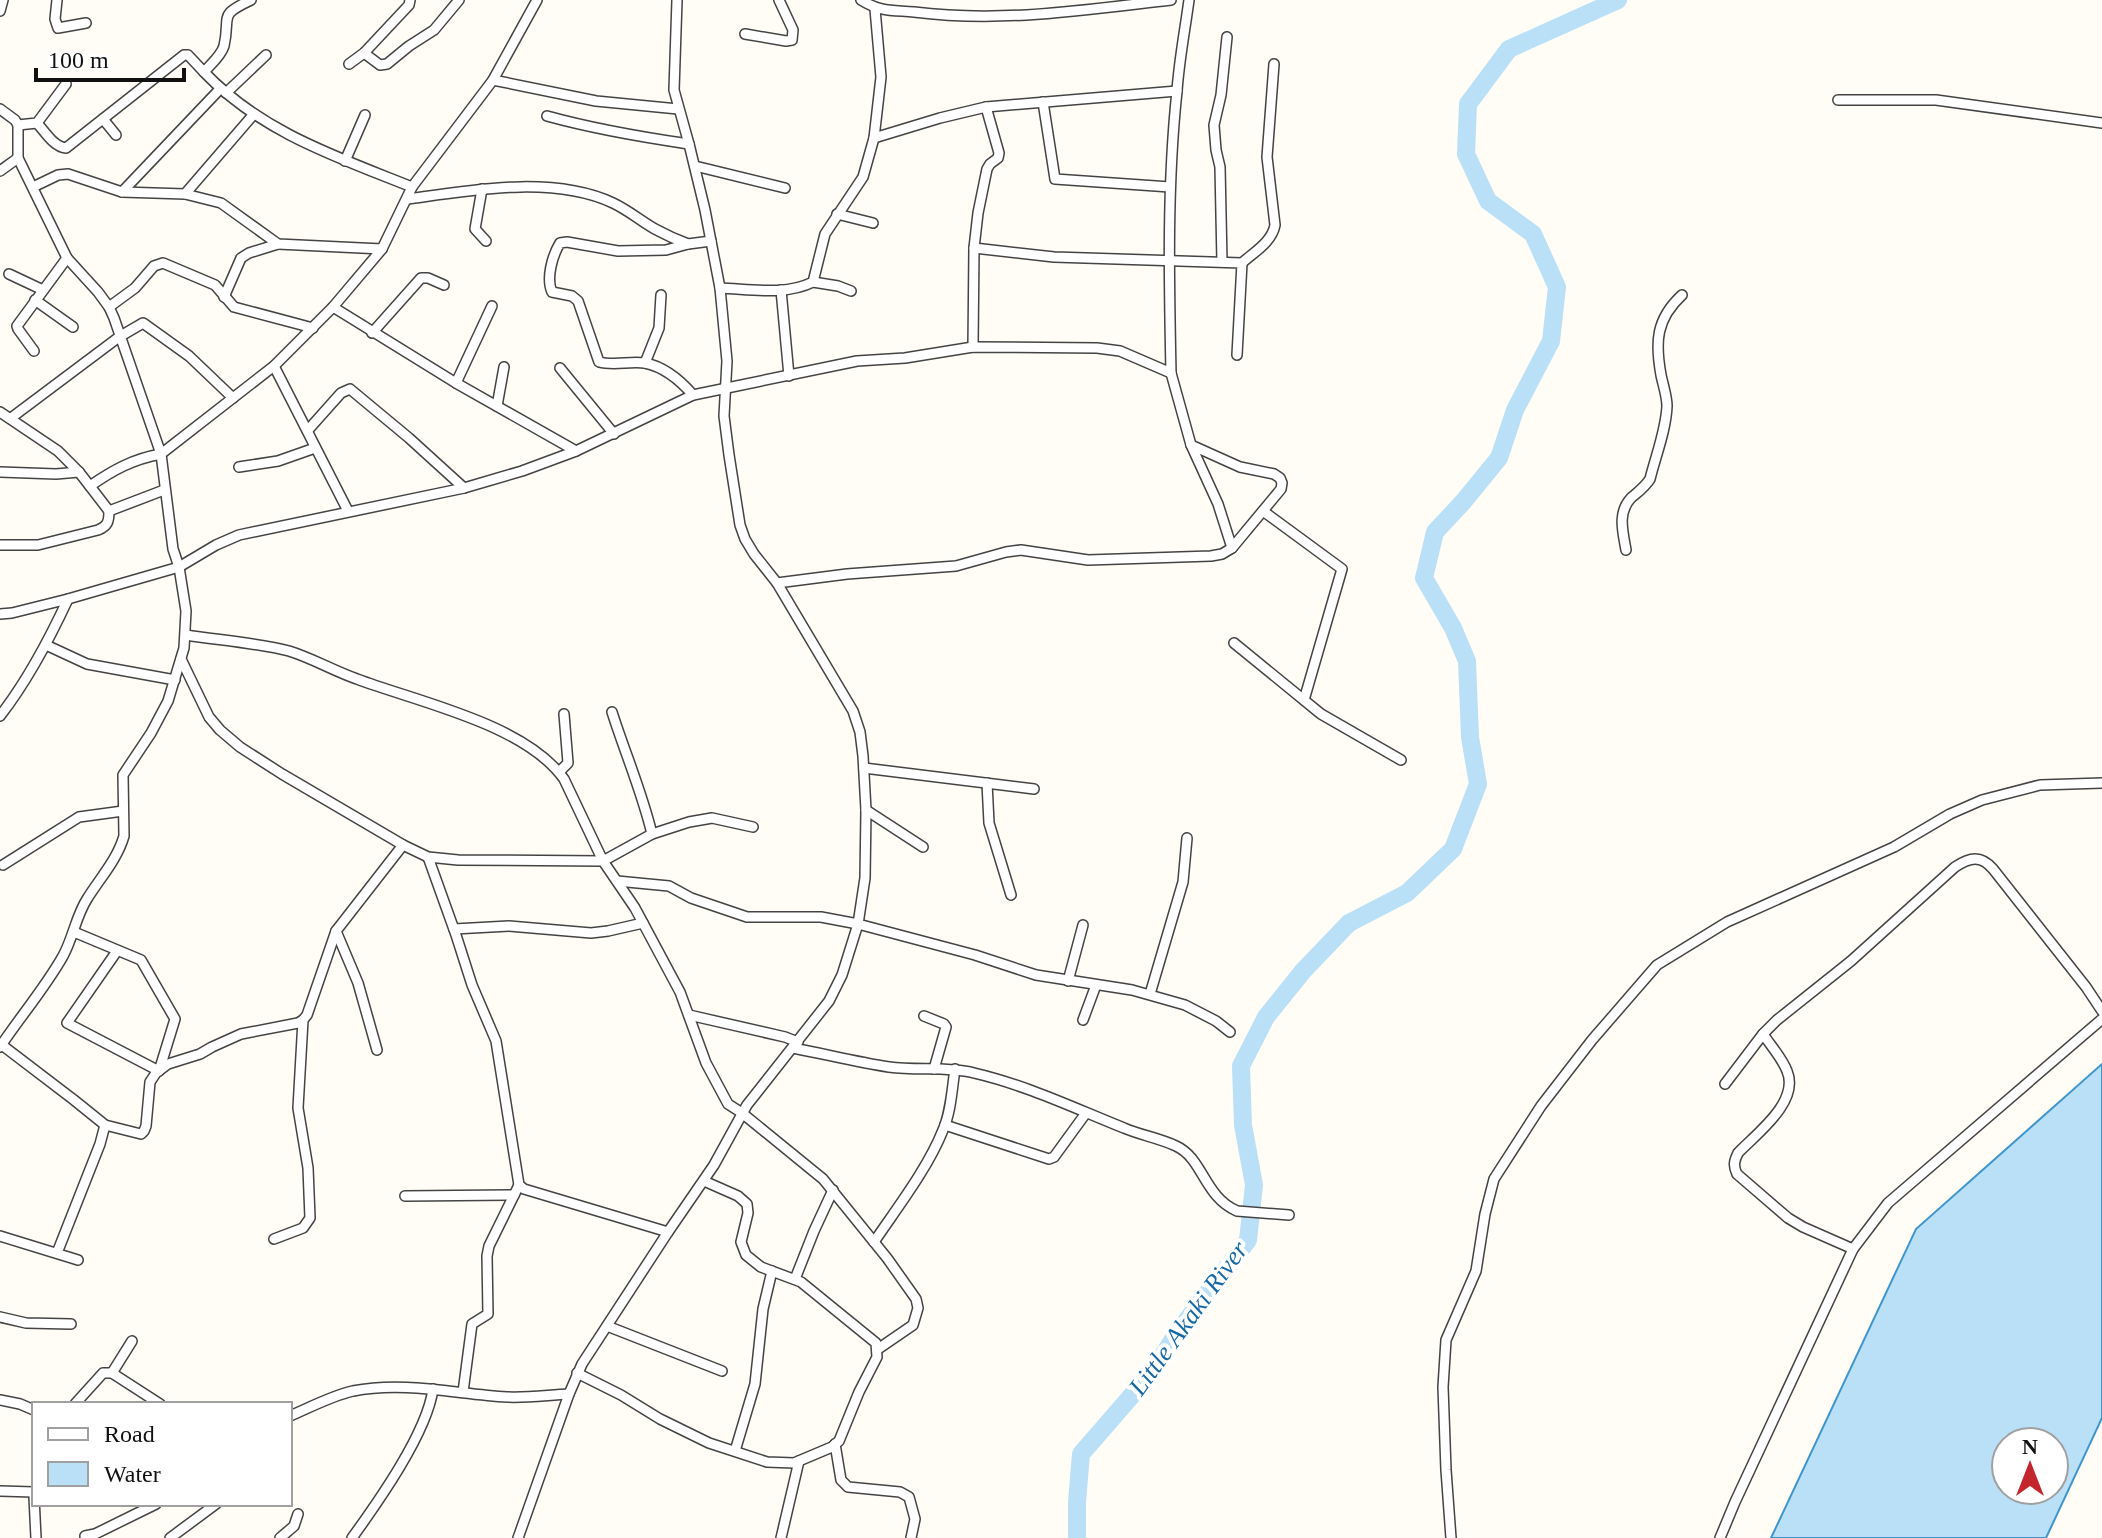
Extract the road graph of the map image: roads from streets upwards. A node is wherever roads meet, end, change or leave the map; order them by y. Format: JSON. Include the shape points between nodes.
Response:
{"nodes":[{"id":1,"x":3,"y":0,"type":"edge"},
{"id":2,"x":57,"y":0,"type":"edge"},
{"id":3,"x":251,"y":0,"type":"edge"},
{"id":4,"x":410,"y":0,"type":"edge"},
{"id":5,"x":459,"y":0,"type":"edge"},
{"id":6,"x":537,"y":0,"type":"edge"},
{"id":7,"x":677,"y":0,"type":"edge"},
{"id":8,"x":779,"y":0,"type":"edge"},
{"id":9,"x":861,"y":0,"type":"edge"},
{"id":10,"x":1171,"y":0,"type":"edge"},
{"id":11,"x":1189,"y":0,"type":"edge"},
{"id":12,"x":1097,"y":4,"type":"edge"},
{"id":13,"x":900,"y":5,"type":"edge"},
{"id":14,"x":875,"y":9,"type":"junction"},
{"id":15,"x":0,"y":11,"type":"edge"},
{"id":16,"x":86,"y":23,"type":"dead end"},
{"id":17,"x":745,"y":34,"type":"dead end"},
{"id":18,"x":1227,"y":37,"type":"dead end"},
{"id":19,"x":364,"y":53,"type":"junction"},
{"id":20,"x":266,"y":55,"type":"dead end"},
{"id":21,"x":349,"y":64,"type":"dead end"},
{"id":22,"x":1274,"y":64,"type":"dead end"},
{"id":23,"x":204,"y":72,"type":"junction"},
{"id":24,"x":493,"y":80,"type":"junction"},
{"id":25,"x":66,"y":84,"type":"dead end"},
{"id":26,"x":223,"y":91,"type":"junction"},
{"id":27,"x":1177,"y":91,"type":"junction"},
{"id":28,"x":1838,"y":100,"type":"dead end"},
{"id":29,"x":1043,"y":102,"type":"junction"},
{"id":30,"x":986,"y":107,"type":"junction"},
{"id":31,"x":0,"y":109,"type":"edge"},
{"id":32,"x":678,"y":109,"type":"junction"},
{"id":33,"x":254,"y":114,"type":"junction"},
{"id":34,"x":365,"y":115,"type":"dead end"},
{"id":35,"x":547,"y":116,"type":"dead end"},
{"id":36,"x":103,"y":119,"type":"junction"},
{"id":37,"x":37,"y":123,"type":"junction"},
{"id":38,"x":2102,"y":123,"type":"edge"},
{"id":39,"x":18,"y":125,"type":"junction"},
{"id":40,"x":116,"y":135,"type":"dead end"},
{"id":41,"x":874,"y":138,"type":"junction"},
{"id":42,"x":689,"y":144,"type":"junction"},
{"id":43,"x":18,"y":158,"type":"junction"},
{"id":44,"x":345,"y":161,"type":"junction"},
{"id":45,"x":695,"y":166,"type":"junction"},
{"id":46,"x":0,"y":171,"type":"edge"},
{"id":47,"x":33,"y":187,"type":"junction"},
{"id":48,"x":412,"y":187,"type":"junction"},
{"id":49,"x":1170,"y":187,"type":"junction"},
{"id":50,"x":785,"y":188,"type":"dead end"},
{"id":51,"x":482,"y":189,"type":"junction"},
{"id":52,"x":122,"y":192,"type":"junction"},
{"id":53,"x":185,"y":194,"type":"junction"},
{"id":54,"x":408,"y":199,"type":"junction"},
{"id":55,"x":837,"y":214,"type":"junction"},
{"id":56,"x":873,"y":223,"type":"dead end"},
{"id":57,"x":486,"y":241,"type":"dead end"},
{"id":58,"x":711,"y":241,"type":"junction"},
{"id":59,"x":278,"y":244,"type":"junction"},
{"id":60,"x":688,"y":244,"type":"junction"},
{"id":61,"x":974,"y":248,"type":"junction"},
{"id":62,"x":382,"y":249,"type":"junction"},
{"id":63,"x":67,"y":258,"type":"junction"},
{"id":64,"x":1169,"y":261,"type":"junction"},
{"id":65,"x":1222,"y":262,"type":"junction"},
{"id":66,"x":1242,"y":263,"type":"junction"},
{"id":67,"x":9,"y":274,"type":"dead end"},
{"id":68,"x":813,"y":282,"type":"junction"},
{"id":69,"x":444,"y":285,"type":"dead end"},
{"id":70,"x":720,"y":288,"type":"junction"},
{"id":71,"x":43,"y":290,"type":"junction"},
{"id":72,"x":781,"y":290,"type":"junction"},
{"id":73,"x":851,"y":291,"type":"dead end"},
{"id":74,"x":661,"y":295,"type":"dead end"},
{"id":75,"x":1682,"y":295,"type":"dead end"},
{"id":76,"x":224,"y":297,"type":"junction"},
{"id":77,"x":35,"y":300,"type":"junction"},
{"id":78,"x":492,"y":306,"type":"dead end"},
{"id":79,"x":109,"y":307,"type":"junction"},
{"id":80,"x":333,"y":307,"type":"junction"},
{"id":81,"x":73,"y":327,"type":"dead end"},
{"id":82,"x":313,"y":328,"type":"junction"},
{"id":83,"x":372,"y":333,"type":"junction"},
{"id":84,"x":119,"y":337,"type":"junction"},
{"id":85,"x":973,"y":347,"type":"junction"},
{"id":86,"x":34,"y":351,"type":"dead end"},
{"id":87,"x":1237,"y":355,"type":"dead end"},
{"id":88,"x":645,"y":363,"type":"junction"},
{"id":89,"x":274,"y":366,"type":"junction"},
{"id":90,"x":504,"y":367,"type":"dead end"},
{"id":91,"x":560,"y":368,"type":"dead end"},
{"id":92,"x":1171,"y":373,"type":"junction"},
{"id":93,"x":789,"y":376,"type":"junction"},
{"id":94,"x":456,"y":383,"type":"junction"},
{"id":95,"x":725,"y":389,"type":"junction"},
{"id":96,"x":693,"y":395,"type":"junction"},
{"id":97,"x":233,"y":398,"type":"junction"},
{"id":98,"x":497,"y":406,"type":"junction"},
{"id":99,"x":0,"y":412,"type":"edge"},
{"id":100,"x":11,"y":418,"type":"junction"},
{"id":101,"x":308,"y":430,"type":"junction"},
{"id":102,"x":614,"y":434,"type":"junction"},
{"id":103,"x":1191,"y":445,"type":"junction"},
{"id":104,"x":315,"y":448,"type":"junction"},
{"id":105,"x":576,"y":451,"type":"junction"},
{"id":106,"x":161,"y":454,"type":"junction"},
{"id":107,"x":239,"y":467,"type":"dead end"},
{"id":108,"x":0,"y":472,"type":"edge"},
{"id":109,"x":79,"y":472,"type":"junction"},
{"id":110,"x":90,"y":486,"type":"junction"},
{"id":111,"x":464,"y":488,"type":"junction"},
{"id":112,"x":164,"y":490,"type":"junction"},
{"id":113,"x":109,"y":511,"type":"junction"},
{"id":114,"x":348,"y":511,"type":"junction"},
{"id":115,"x":1263,"y":511,"type":"junction"},
{"id":116,"x":0,"y":545,"type":"edge"},
{"id":117,"x":1232,"y":548,"type":"junction"},
{"id":118,"x":1626,"y":550,"type":"dead end"},
{"id":119,"x":179,"y":567,"type":"junction"},
{"id":120,"x":777,"y":583,"type":"junction"},
{"id":121,"x":68,"y":599,"type":"junction"},
{"id":122,"x":0,"y":614,"type":"edge"},
{"id":123,"x":186,"y":635,"type":"junction"},
{"id":124,"x":1234,"y":643,"type":"dead end"},
{"id":125,"x":46,"y":645,"type":"junction"},
{"id":126,"x":181,"y":659,"type":"junction"},
{"id":127,"x":175,"y":680,"type":"junction"},
{"id":128,"x":1304,"y":700,"type":"junction"},
{"id":129,"x":612,"y":712,"type":"dead end"},
{"id":130,"x":564,"y":714,"type":"dead end"},
{"id":131,"x":0,"y":716,"type":"edge"},
{"id":132,"x":1401,"y":760,"type":"dead end"},
{"id":133,"x":864,"y":768,"type":"junction"},
{"id":134,"x":559,"y":772,"type":"junction"},
{"id":135,"x":987,"y":783,"type":"junction"},
{"id":136,"x":2102,"y":783,"type":"edge"},
{"id":137,"x":1034,"y":789,"type":"dead end"},
{"id":138,"x":866,"y":810,"type":"junction"},
{"id":139,"x":123,"y":811,"type":"junction"},
{"id":140,"x":753,"y":827,"type":"dead end"},
{"id":141,"x":652,"y":834,"type":"junction"},
{"id":142,"x":1187,"y":838,"type":"dead end"},
{"id":143,"x":403,"y":845,"type":"junction"},
{"id":144,"x":923,"y":847,"type":"dead end"},
{"id":145,"x":428,"y":857,"type":"junction"},
{"id":146,"x":603,"y":861,"type":"junction"},
{"id":147,"x":3,"y":865,"type":"dead end"},
{"id":148,"x":617,"y":881,"type":"junction"},
{"id":149,"x":1011,"y":895,"type":"dead end"},
{"id":150,"x":643,"y":923,"type":"junction"},
{"id":151,"x":858,"y":924,"type":"junction"},
{"id":152,"x":1083,"y":925,"type":"dead end"},
{"id":153,"x":454,"y":929,"type":"junction"},
{"id":154,"x":336,"y":931,"type":"junction"},
{"id":155,"x":74,"y":932,"type":"junction"},
{"id":156,"x":117,"y":951,"type":"junction"},
{"id":157,"x":1068,"y":981,"type":"junction"},
{"id":158,"x":1096,"y":985,"type":"junction"},
{"id":159,"x":1150,"y":994,"type":"junction"},
{"id":160,"x":2102,"y":1011,"type":"edge"},
{"id":161,"x":689,"y":1015,"type":"junction"},
{"id":162,"x":924,"y":1016,"type":"dead end"},
{"id":163,"x":2102,"y":1019,"type":"edge"},
{"id":164,"x":303,"y":1020,"type":"junction"},
{"id":165,"x":1083,"y":1020,"type":"dead end"},
{"id":166,"x":1230,"y":1032,"type":"dead end"},
{"id":167,"x":1763,"y":1034,"type":"junction"},
{"id":168,"x":795,"y":1045,"type":"junction"},
{"id":169,"x":1,"y":1046,"type":"edge"},
{"id":170,"x":377,"y":1050,"type":"dead end"},
{"id":171,"x":934,"y":1069,"type":"junction"},
{"id":172,"x":955,"y":1069,"type":"junction"},
{"id":173,"x":159,"y":1071,"type":"junction"},
{"id":174,"x":1725,"y":1084,"type":"dead end"},
{"id":175,"x":742,"y":1113,"type":"junction"},
{"id":176,"x":1086,"y":1113,"type":"junction"},
{"id":177,"x":105,"y":1125,"type":"junction"},
{"id":178,"x":945,"y":1125,"type":"junction"},
{"id":179,"x":704,"y":1181,"type":"junction"},
{"id":180,"x":517,"y":1190,"type":"junction"},
{"id":181,"x":833,"y":1190,"type":"junction"},
{"id":182,"x":405,"y":1196,"type":"dead end"},
{"id":183,"x":1285,"y":1215,"type":"dead end"},
{"id":184,"x":668,"y":1232,"type":"junction"},
{"id":185,"x":0,"y":1236,"type":"edge"},
{"id":186,"x":274,"y":1239,"type":"dead end"},
{"id":187,"x":874,"y":1242,"type":"junction"},
{"id":188,"x":1853,"y":1249,"type":"junction"},
{"id":189,"x":57,"y":1253,"type":"junction"},
{"id":190,"x":78,"y":1260,"type":"dead end"},
{"id":191,"x":772,"y":1271,"type":"junction"},
{"id":192,"x":795,"y":1279,"type":"junction"},
{"id":193,"x":0,"y":1317,"type":"edge"},
{"id":194,"x":71,"y":1324,"type":"dead end"},
{"id":195,"x":607,"y":1326,"type":"junction"},
{"id":196,"x":132,"y":1341,"type":"dead end"},
{"id":197,"x":878,"y":1349,"type":"junction"},
{"id":198,"x":722,"y":1371,"type":"dead end"},
{"id":199,"x":112,"y":1373,"type":"junction"},
{"id":200,"x":577,"y":1373,"type":"junction"},
{"id":201,"x":433,"y":1389,"type":"junction"},
{"id":202,"x":463,"y":1392,"type":"junction"},
{"id":203,"x":569,"y":1394,"type":"junction"},
{"id":204,"x":0,"y":1400,"type":"edge"},
{"id":205,"x":79,"y":1402,"type":"edge"},
{"id":206,"x":157,"y":1402,"type":"edge"},
{"id":207,"x":32,"y":1409,"type":"edge"},
{"id":208,"x":292,"y":1415,"type":"edge"},
{"id":209,"x":835,"y":1444,"type":"junction"},
{"id":210,"x":735,"y":1451,"type":"junction"},
{"id":211,"x":799,"y":1461,"type":"junction"},
{"id":212,"x":0,"y":1491,"type":"edge"},
{"id":213,"x":32,"y":1494,"type":"edge"},
{"id":214,"x":35,"y":1506,"type":"edge"},
{"id":215,"x":152,"y":1506,"type":"edge"},
{"id":216,"x":213,"y":1506,"type":"edge"},
{"id":217,"x":298,"y":1514,"type":"dead end"},
{"id":218,"x":85,"y":1536,"type":"dead end"},
{"id":219,"x":36,"y":1538,"type":"edge"},
{"id":220,"x":170,"y":1538,"type":"edge"},
{"id":221,"x":280,"y":1538,"type":"edge"},
{"id":222,"x":352,"y":1538,"type":"edge"},
{"id":223,"x":518,"y":1538,"type":"edge"},
{"id":224,"x":781,"y":1538,"type":"edge"},
{"id":225,"x":911,"y":1538,"type":"edge"},
{"id":226,"x":1451,"y":1538,"type":"edge"},
{"id":227,"x":1720,"y":1538,"type":"edge"}],
"edges":[{"from":1,"to":15,"type":"street"},
{"from":2,"to":16,"type":"street","via":[[58,28]]},
{"from":3,"to":23,"type":"street","via":[[228,14],[222,51]]},
{"from":4,"to":19,"type":"street"},
{"from":5,"to":19,"type":"street","via":[[434,30],[387,64]]},
{"from":6,"to":24,"type":"street"},
{"from":7,"to":32,"type":"street","via":[[673,72]]},
{"from":8,"to":17,"type":"street","via":[[793,30],[792,40]]},
{"from":9,"to":14,"type":"street"},
{"from":10,"to":12,"type":"street"},
{"from":11,"to":27,"type":"street"},
{"from":12,"to":13,"type":"street","via":[[992,18],[945,16]]},
{"from":13,"to":14,"type":"street"},
{"from":14,"to":41,"type":"street","via":[[881,77]]},
{"from":18,"to":65,"type":"street","via":[[1214,125]]},
{"from":19,"to":21,"type":"street"},
{"from":20,"to":26,"type":"street"},
{"from":22,"to":66,"type":"street","via":[[1267,157],[1274,232]]},
{"from":23,"to":26,"type":"street"},
{"from":23,"to":36,"type":"street","via":[[184,55]]},
{"from":24,"to":32,"type":"street","via":[[596,101]]},
{"from":24,"to":48,"type":"street"},
{"from":25,"to":37,"type":"street"},
{"from":26,"to":33,"type":"street"},
{"from":26,"to":52,"type":"street"},
{"from":27,"to":29,"type":"street"},
{"from":27,"to":49,"type":"street"},
{"from":28,"to":38,"type":"street","via":[[1936,100]]},
{"from":29,"to":30,"type":"street"},
{"from":29,"to":49,"type":"street","via":[[1055,179]]},
{"from":30,"to":41,"type":"street"},
{"from":30,"to":61,"type":"street","via":[[999,153],[987,169]]},
{"from":31,"to":39,"type":"street"},
{"from":32,"to":42,"type":"street"},
{"from":33,"to":44,"type":"street","via":[[291,138]]},
{"from":33,"to":53,"type":"street"},
{"from":34,"to":44,"type":"street"},
{"from":35,"to":42,"type":"street"},
{"from":36,"to":37,"type":"street","via":[[66,148]]},
{"from":36,"to":40,"type":"street"},
{"from":37,"to":39,"type":"street"},
{"from":39,"to":43,"type":"street"},
{"from":41,"to":55,"type":"street","via":[[863,177]]},
{"from":42,"to":45,"type":"street"},
{"from":43,"to":46,"type":"street"},
{"from":43,"to":47,"type":"street"},
{"from":44,"to":48,"type":"street"},
{"from":45,"to":50,"type":"street"},
{"from":45,"to":58,"type":"street"},
{"from":47,"to":52,"type":"street","via":[[68,174]]},
{"from":47,"to":63,"type":"street"},
{"from":48,"to":54,"type":"street"},
{"from":49,"to":64,"type":"street"},
{"from":51,"to":54,"type":"street"},
{"from":51,"to":57,"type":"street","via":[[475,229]]},
{"from":51,"to":60,"type":"street","via":[[550,188],[588,194]]},
{"from":52,"to":53,"type":"street"},
{"from":53,"to":59,"type":"street","via":[[221,203]]},
{"from":54,"to":62,"type":"street"},
{"from":55,"to":56,"type":"street"},
{"from":55,"to":68,"type":"street","via":[[825,234]]},
{"from":58,"to":60,"type":"street"},
{"from":58,"to":70,"type":"street"},
{"from":59,"to":62,"type":"street"},
{"from":59,"to":76,"type":"street","via":[[244,255]]},
{"from":60,"to":88,"type":"street","via":[[666,250],[618,251],[567,242],[557,247],[550,290],[578,301],[599,362]]},
{"from":61,"to":64,"type":"street"},
{"from":61,"to":85,"type":"street"},
{"from":62,"to":80,"type":"street"},
{"from":63,"to":71,"type":"street"},
{"from":63,"to":79,"type":"street"},
{"from":64,"to":65,"type":"street"},
{"from":64,"to":92,"type":"street"},
{"from":65,"to":66,"type":"street"},
{"from":66,"to":87,"type":"street"},
{"from":67,"to":71,"type":"street"},
{"from":68,"to":72,"type":"street"},
{"from":68,"to":73,"type":"street"},
{"from":69,"to":83,"type":"street","via":[[421,278]]},
{"from":70,"to":72,"type":"street"},
{"from":70,"to":95,"type":"street"},
{"from":71,"to":77,"type":"street"},
{"from":72,"to":93,"type":"street"},
{"from":74,"to":88,"type":"street","via":[[659,328]]},
{"from":75,"to":118,"type":"street","via":[[1662,319],[1658,347],[1666,416],[1650,479],[1624,506]]},
{"from":76,"to":79,"type":"street","via":[[215,285],[159,263]]},
{"from":76,"to":82,"type":"street","via":[[234,307]]},
{"from":77,"to":81,"type":"street"},
{"from":77,"to":86,"type":"street","via":[[17,326]]},
{"from":78,"to":94,"type":"street"},
{"from":79,"to":84,"type":"street"},
{"from":80,"to":82,"type":"street"},
{"from":80,"to":83,"type":"street"},
{"from":82,"to":89,"type":"street"},
{"from":83,"to":94,"type":"street"},
{"from":84,"to":97,"type":"street","via":[[139,324],[147,325]]},
{"from":84,"to":100,"type":"street"},
{"from":84,"to":106,"type":"street"},
{"from":85,"to":92,"type":"street","via":[[1120,351]]},
{"from":85,"to":93,"type":"street","via":[[857,361]]},
{"from":88,"to":96,"type":"street","via":[[672,374]]},
{"from":89,"to":97,"type":"street"},
{"from":89,"to":101,"type":"street"},
{"from":90,"to":98,"type":"street"},
{"from":91,"to":102,"type":"street"},
{"from":92,"to":103,"type":"street"},
{"from":93,"to":95,"type":"street"},
{"from":94,"to":98,"type":"street"},
{"from":95,"to":96,"type":"street"},
{"from":95,"to":120,"type":"street","via":[[740,525]]},
{"from":96,"to":102,"type":"street"},
{"from":97,"to":106,"type":"street"},
{"from":98,"to":105,"type":"street"},
{"from":99,"to":100,"type":"street"},
{"from":100,"to":109,"type":"street"},
{"from":101,"to":104,"type":"street"},
{"from":101,"to":111,"type":"street","via":[[350,389]]},
{"from":102,"to":105,"type":"street"},
{"from":103,"to":115,"type":"street","via":[[1280,478],[1281,489]]},
{"from":103,"to":117,"type":"street"},
{"from":104,"to":107,"type":"street"},
{"from":104,"to":114,"type":"street"},
{"from":105,"to":111,"type":"street"},
{"from":106,"to":110,"type":"street","via":[[114,469]]},
{"from":106,"to":112,"type":"street"},
{"from":108,"to":109,"type":"street"},
{"from":109,"to":110,"type":"street"},
{"from":110,"to":113,"type":"street"},
{"from":111,"to":114,"type":"street"},
{"from":112,"to":113,"type":"street"},
{"from":112,"to":119,"type":"street"},
{"from":113,"to":116,"type":"street","via":[[109,521],[98,530],[38,545]]},
{"from":114,"to":119,"type":"street","via":[[239,535]]},
{"from":115,"to":117,"type":"street"},
{"from":115,"to":128,"type":"street","via":[[1342,569]]},
{"from":117,"to":120,"type":"street","via":[[1211,556],[1088,560],[1021,550],[956,566]]},
{"from":119,"to":121,"type":"street"},
{"from":119,"to":123,"type":"street"},
{"from":120,"to":133,"type":"street","via":[[853,711]]},
{"from":121,"to":122,"type":"street"},
{"from":121,"to":125,"type":"street"},
{"from":123,"to":126,"type":"street"},
{"from":123,"to":134,"type":"street","via":[[286,650],[440,706],[510,736]]},
{"from":124,"to":128,"type":"street"},
{"from":125,"to":127,"type":"street","via":[[87,664]]},
{"from":125,"to":131,"type":"street"},
{"from":126,"to":127,"type":"street"},
{"from":126,"to":143,"type":"street","via":[[209,717],[240,747]]},
{"from":127,"to":139,"type":"street","via":[[151,733],[123,775]]},
{"from":128,"to":132,"type":"street"},
{"from":129,"to":141,"type":"street"},
{"from":130,"to":134,"type":"street","via":[[568,763]]},
{"from":133,"to":135,"type":"street"},
{"from":133,"to":138,"type":"street"},
{"from":134,"to":146,"type":"street"},
{"from":135,"to":137,"type":"street"},
{"from":135,"to":149,"type":"street","via":[[989,823]]},
{"from":136,"to":226,"type":"street","via":[[2040,785],[1982,800],[1894,847],[1727,922],[1657,965],[1592,1040],[1494,1179],[1476,1271],[1446,1340],[1443,1387]]},
{"from":138,"to":144,"type":"street"},
{"from":138,"to":151,"type":"street"},
{"from":139,"to":147,"type":"street","via":[[79,817]]},
{"from":139,"to":155,"type":"street","via":[[122,843],[86,900]]},
{"from":140,"to":141,"type":"street","via":[[712,818]]},
{"from":141,"to":146,"type":"street"},
{"from":142,"to":159,"type":"street","via":[[1183,882]]},
{"from":143,"to":145,"type":"street"},
{"from":143,"to":154,"type":"street"},
{"from":145,"to":146,"type":"street"},
{"from":145,"to":153,"type":"street"},
{"from":146,"to":148,"type":"street"},
{"from":148,"to":150,"type":"street"},
{"from":148,"to":151,"type":"street","via":[[669,886],[747,917],[821,917]]},
{"from":150,"to":153,"type":"street","via":[[591,933],[509,926]]},
{"from":150,"to":161,"type":"street"},
{"from":151,"to":157,"type":"street"},
{"from":151,"to":168,"type":"street","via":[[829,1001]]},
{"from":152,"to":157,"type":"street"},
{"from":153,"to":180,"type":"street","via":[[496,1041]]},
{"from":154,"to":164,"type":"street"},
{"from":154,"to":170,"type":"street"},
{"from":155,"to":156,"type":"street"},
{"from":155,"to":169,"type":"street","via":[[58,965]]},
{"from":156,"to":173,"type":"street","via":[[141,960],[175,1019]]},
{"from":156,"to":173,"type":"street","via":[[67,1023]]},
{"from":157,"to":158,"type":"street"},
{"from":158,"to":159,"type":"street"},
{"from":158,"to":165,"type":"street"},
{"from":159,"to":166,"type":"street","via":[[1185,1005]]},
{"from":160,"to":167,"type":"street","via":[[1993,869],[1979,858],[1955,867]]},
{"from":161,"to":168,"type":"street","via":[[785,1037]]},
{"from":161,"to":175,"type":"street","via":[[728,1104]]},
{"from":162,"to":171,"type":"street","via":[[946,1027]]},
{"from":163,"to":188,"type":"street","via":[[1888,1203]]},
{"from":164,"to":173,"type":"street","via":[[241,1034]]},
{"from":164,"to":186,"type":"street","via":[[298,1108],[310,1218],[303,1228]]},
{"from":167,"to":174,"type":"street"},
{"from":167,"to":188,"type":"street","via":[[1789,1074],[1789,1093],[1738,1153],[1734,1168],[1788,1218]]},
{"from":168,"to":171,"type":"street","via":[[890,1067]]},
{"from":168,"to":175,"type":"street"},
{"from":169,"to":177,"type":"street"},
{"from":171,"to":172,"type":"street"},
{"from":172,"to":176,"type":"street","via":[[1036,1091]]},
{"from":172,"to":178,"type":"street"},
{"from":173,"to":177,"type":"street","via":[[150,1082],[141,1134]]},
{"from":175,"to":179,"type":"street"},
{"from":175,"to":181,"type":"street"},
{"from":176,"to":178,"type":"street","via":[[1049,1159]]},
{"from":176,"to":183,"type":"street","via":[[1180,1148],[1215,1195],[1237,1211]]},
{"from":177,"to":189,"type":"street"},
{"from":178,"to":187,"type":"street"},
{"from":179,"to":184,"type":"street"},
{"from":179,"to":191,"type":"street","via":[[747,1204],[743,1249]]},
{"from":180,"to":182,"type":"street"},
{"from":180,"to":184,"type":"street"},
{"from":180,"to":202,"type":"street","via":[[489,1246],[488,1314],[472,1324]]},
{"from":181,"to":187,"type":"street"},
{"from":181,"to":192,"type":"street"},
{"from":184,"to":195,"type":"street"},
{"from":185,"to":189,"type":"street"},
{"from":187,"to":197,"type":"street","via":[[918,1308],[913,1325]]},
{"from":188,"to":227,"type":"street"},
{"from":189,"to":190,"type":"street"},
{"from":191,"to":192,"type":"street"},
{"from":191,"to":210,"type":"street","via":[[755,1384]]},
{"from":192,"to":197,"type":"street","via":[[871,1337]]},
{"from":193,"to":194,"type":"street"},
{"from":195,"to":198,"type":"street"},
{"from":195,"to":200,"type":"street"},
{"from":196,"to":199,"type":"street"},
{"from":197,"to":209,"type":"street"},
{"from":199,"to":205,"type":"street","via":[[103,1373]]},
{"from":199,"to":206,"type":"street"},
{"from":200,"to":203,"type":"street"},
{"from":200,"to":210,"type":"street","via":[[660,1419]]},
{"from":201,"to":202,"type":"street"},
{"from":201,"to":208,"type":"street","via":[[351,1392]]},
{"from":201,"to":222,"type":"street","via":[[417,1435]]},
{"from":202,"to":203,"type":"street","via":[[508,1397]]},
{"from":203,"to":223,"type":"street"},
{"from":204,"to":207,"type":"street"},
{"from":209,"to":211,"type":"street"},
{"from":209,"to":225,"type":"street","via":[[843,1485],[909,1497],[915,1519]]},
{"from":210,"to":211,"type":"street","via":[[767,1462]]},
{"from":211,"to":224,"type":"street"},
{"from":212,"to":213,"type":"street"},
{"from":214,"to":219,"type":"street"},
{"from":215,"to":218,"type":"street"},
{"from":216,"to":220,"type":"street"},
{"from":217,"to":221,"type":"street"}]}
